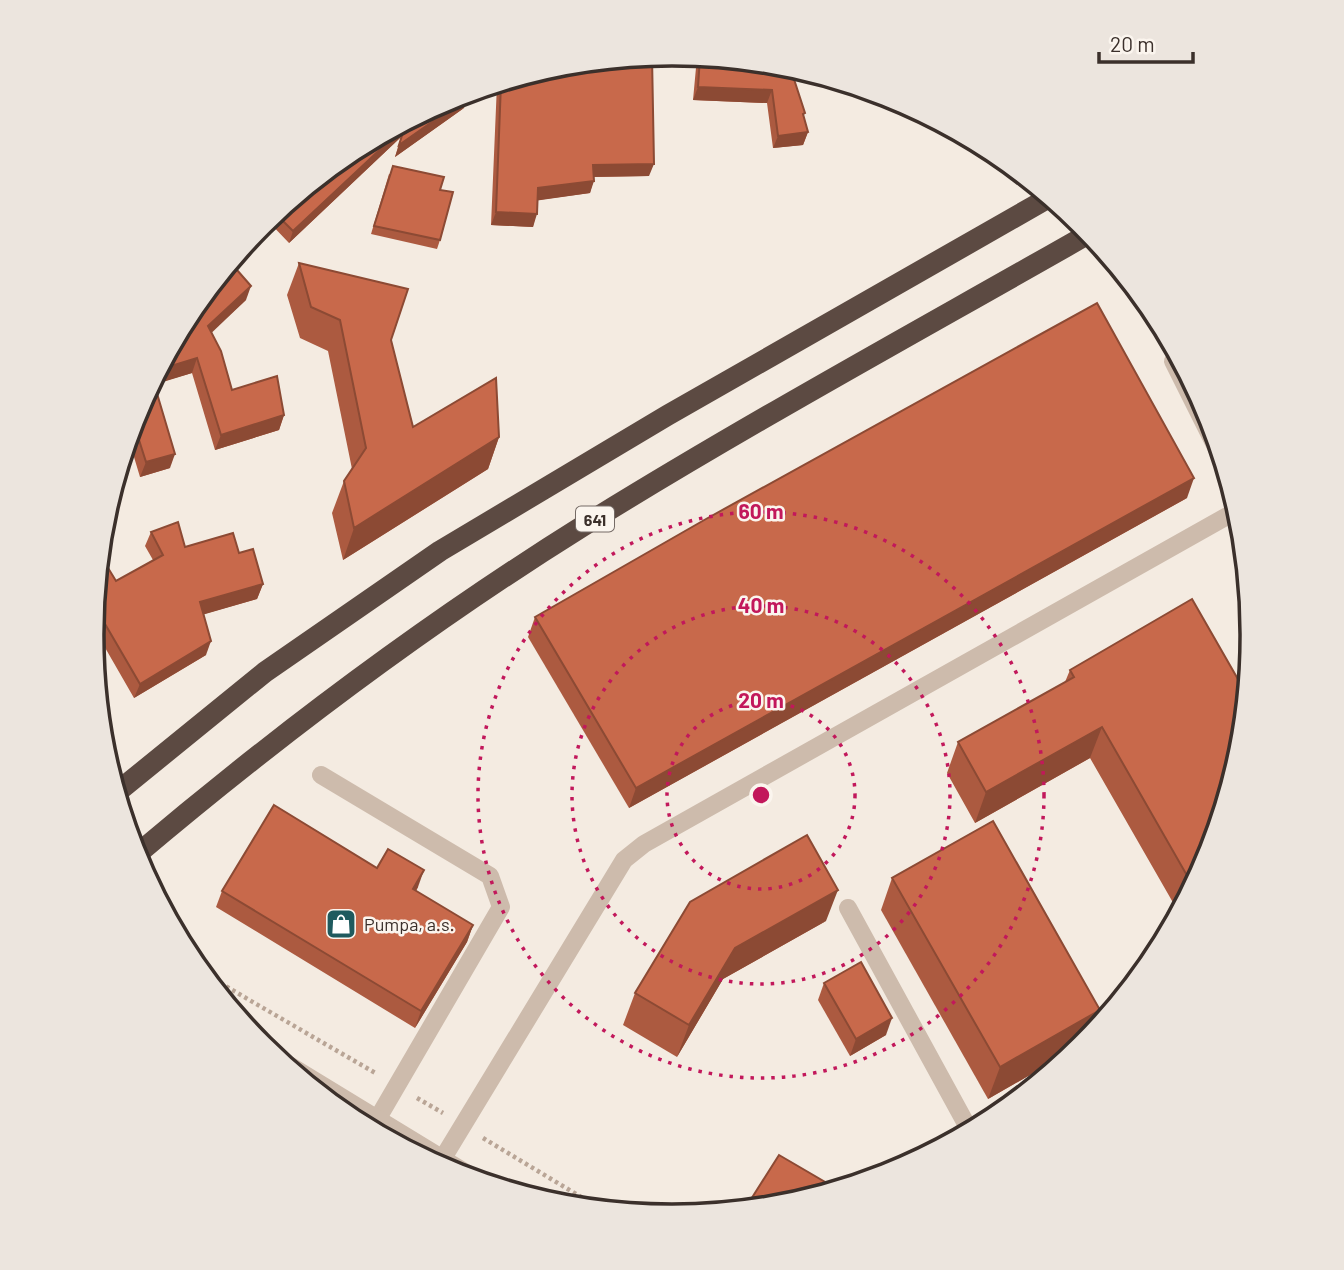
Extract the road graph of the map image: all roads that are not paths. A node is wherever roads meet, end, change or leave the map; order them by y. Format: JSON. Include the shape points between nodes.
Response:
{"nodes":[{"id":1,"x":1040,"y":203,"type":"edge"},
{"id":2,"x":1080,"y":239,"type":"edge"},
{"id":3,"x":1228,"y":516,"type":"edge"},
{"id":4,"x":321,"y":775,"type":"dead end"},
{"id":5,"x":124,"y":786,"type":"edge"},
{"id":6,"x":145,"y":848,"type":"edge"},
{"id":7,"x":848,"y":908,"type":"dead end"},
{"id":8,"x":333,"y":1091,"type":"edge"},
{"id":9,"x":378,"y":1118,"type":"junction"},
{"id":10,"x":965,"y":1122,"type":"edge"},
{"id":11,"x":424,"y":1147,"type":"edge"},
{"id":12,"x":444,"y":1156,"type":"edge"}],
"edges":[{"from":1,"to":5,"type":"highway","via":[[440,551],[265,672]]},
{"from":2,"to":6,"type":"highway","number":"641","via":[[582,527],[370,671]]},
{"from":3,"to":12,"type":"street","via":[[643,844],[624,860]]},
{"from":4,"to":9,"type":"street","via":[[490,876],[500,907]]},
{"from":7,"to":10,"type":"street"},
{"from":8,"to":9,"type":"street"},
{"from":9,"to":11,"type":"street"}]}
